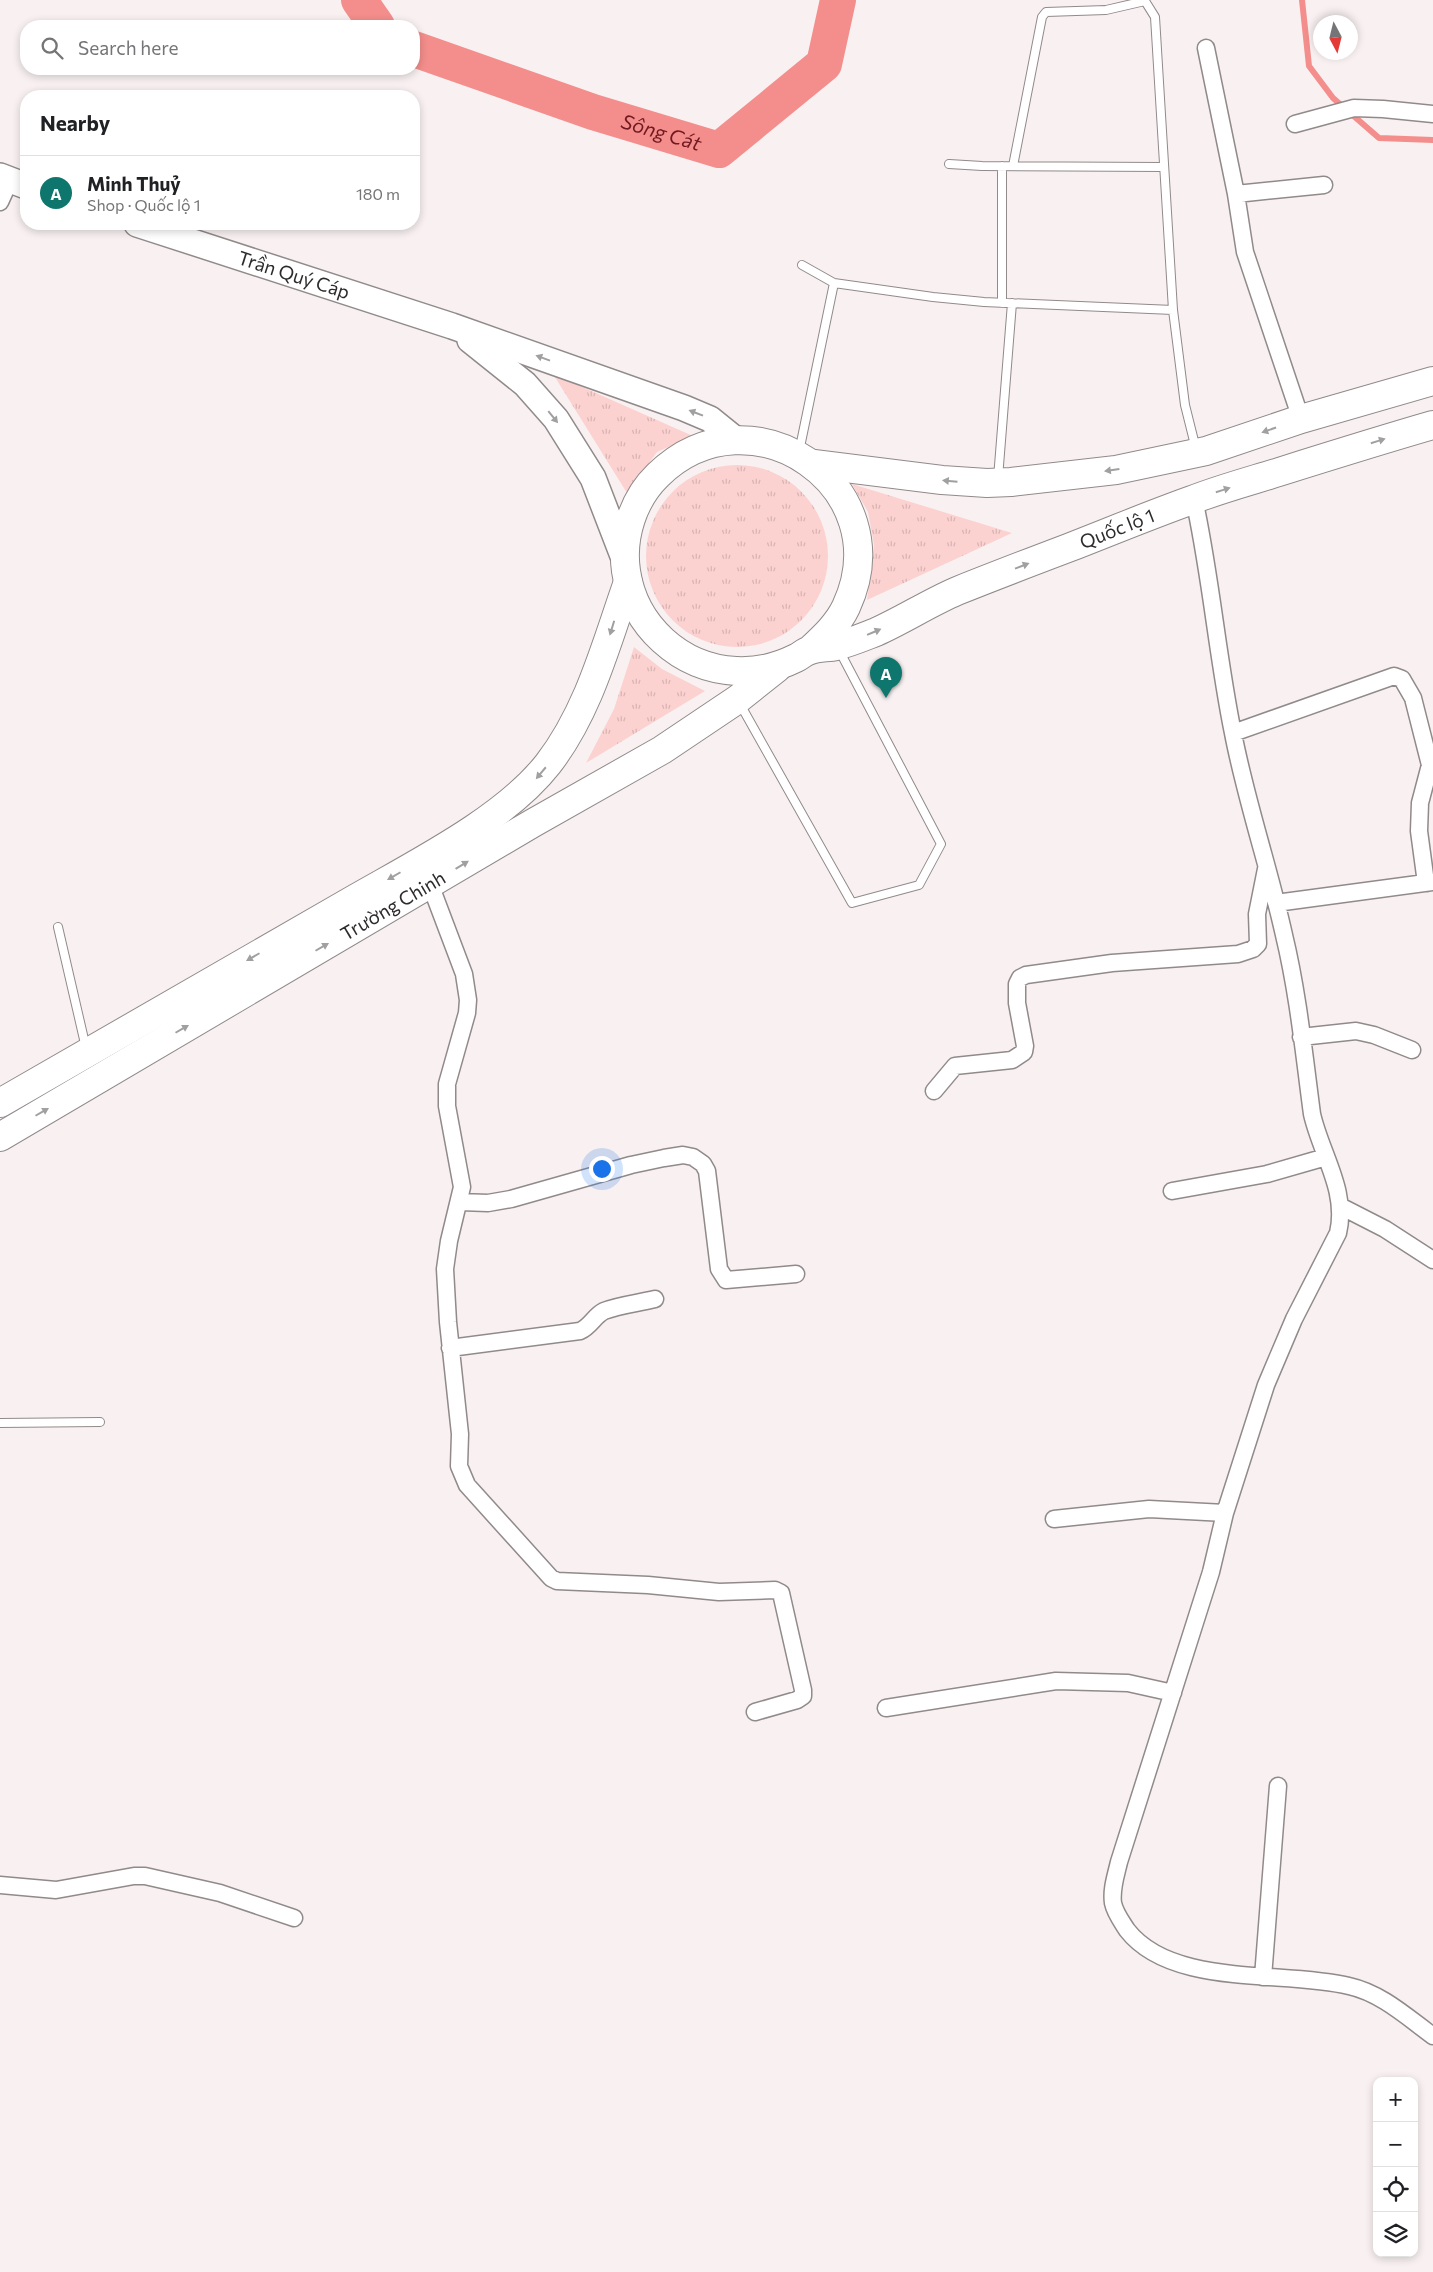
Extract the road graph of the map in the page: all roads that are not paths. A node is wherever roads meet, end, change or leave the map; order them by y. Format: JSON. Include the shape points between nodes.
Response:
{"nodes":[{"id":1,"x":1206,"y":48,"type":"dead end"},
{"id":2,"x":1433,"y":114,"type":"edge"},
{"id":3,"x":1295,"y":124,"type":"dead end"},
{"id":4,"x":949,"y":164,"type":"dead end"},
{"id":5,"x":1002,"y":166,"type":"junction"},
{"id":6,"x":1014,"y":166,"type":"junction"},
{"id":7,"x":1163,"y":167,"type":"junction"},
{"id":8,"x":1324,"y":185,"type":"dead end"},
{"id":9,"x":1236,"y":194,"type":"junction"},
{"id":10,"x":156,"y":230,"type":"edge"},
{"id":11,"x":802,"y":265,"type":"dead end"},
{"id":12,"x":834,"y":282,"type":"junction"},
{"id":13,"x":1002,"y":303,"type":"junction"},
{"id":14,"x":1012,"y":303,"type":"junction"},
{"id":15,"x":1174,"y":310,"type":"junction"},
{"id":16,"x":452,"y":326,"type":"junction"},
{"id":17,"x":1433,"y":381,"type":"edge"},
{"id":18,"x":1301,"y":419,"type":"junction"},
{"id":19,"x":1433,"y":425,"type":"edge"},
{"id":20,"x":736,"y":440,"type":"junction"},
{"id":21,"x":1198,"y":454,"type":"junction"},
{"id":22,"x":806,"y":459,"type":"junction"},
{"id":23,"x":997,"y":483,"type":"junction"},
{"id":24,"x":1194,"y":499,"type":"junction"},
{"id":25,"x":626,"y":571,"type":"junction"},
{"id":26,"x":837,"y":646,"type":"junction"},
{"id":27,"x":810,"y":650,"type":"junction"},
{"id":28,"x":781,"y":665,"type":"junction"},
{"id":29,"x":738,"y":699,"type":"junction"},
{"id":30,"x":1233,"y":733,"type":"junction"},
{"id":31,"x":1267,"y":865,"type":"junction"},
{"id":32,"x":1430,"y":883,"type":"edge"},
{"id":33,"x":430,"y":884,"type":"junction"},
{"id":34,"x":1276,"y":903,"type":"junction"},
{"id":35,"x":58,"y":927,"type":"dead end"},
{"id":36,"x":1301,"y":1037,"type":"junction"},
{"id":37,"x":1412,"y":1050,"type":"dead end"},
{"id":38,"x":87,"y":1053,"type":"junction"},
{"id":39,"x":934,"y":1091,"type":"dead end"},
{"id":40,"x":0,"y":1103,"type":"edge"},
{"id":41,"x":0,"y":1137,"type":"edge"},
{"id":42,"x":1326,"y":1157,"type":"junction"},
{"id":43,"x":1172,"y":1191,"type":"dead end"},
{"id":44,"x":460,"y":1202,"type":"junction"},
{"id":45,"x":1340,"y":1206,"type":"junction"},
{"id":46,"x":1433,"y":1260,"type":"edge"},
{"id":47,"x":796,"y":1274,"type":"dead end"},
{"id":48,"x":655,"y":1299,"type":"dead end"},
{"id":49,"x":450,"y":1348,"type":"junction"},
{"id":50,"x":100,"y":1422,"type":"dead end"},
{"id":51,"x":0,"y":1423,"type":"edge"},
{"id":52,"x":1225,"y":1513,"type":"junction"},
{"id":53,"x":1054,"y":1519,"type":"dead end"},
{"id":54,"x":1173,"y":1693,"type":"junction"},
{"id":55,"x":886,"y":1708,"type":"dead end"},
{"id":56,"x":755,"y":1712,"type":"dead end"},
{"id":57,"x":1278,"y":1786,"type":"dead end"},
{"id":58,"x":0,"y":1885,"type":"edge"},
{"id":59,"x":294,"y":1918,"type":"dead end"},
{"id":60,"x":1264,"y":1977,"type":"junction"},
{"id":61,"x":1433,"y":2036,"type":"edge"}],
"edges":[{"from":1,"to":9,"type":"street"},
{"from":2,"to":3,"type":"street","via":[[1354,108]]},
{"from":4,"to":5,"type":"lane"},
{"from":5,"to":6,"type":"lane"},
{"from":5,"to":13,"type":"lane"},
{"from":6,"to":7,"type":"lane"},
{"from":6,"to":7,"type":"lane","via":[[1042,17],[1046,12],[1106,10],[1145,1],[1155,17]]},
{"from":7,"to":15,"type":"lane"},
{"from":8,"to":9,"type":"street"},
{"from":9,"to":18,"type":"street","via":[[1245,252]]},
{"from":10,"to":16,"type":"main road","name":"Trần Quý Cáp"},
{"from":11,"to":12,"type":"lane"},
{"from":12,"to":13,"type":"lane","via":[[933,297]]},
{"from":12,"to":22,"type":"lane"},
{"from":13,"to":14,"type":"lane"},
{"from":14,"to":15,"type":"lane"},
{"from":14,"to":23,"type":"lane"},
{"from":15,"to":21,"type":"lane","via":[[1185,405]]},
{"from":20,"to":16,"type":"main road","name":"Trần Quý Cáp","one_way":true,"via":[[710,418]]},
{"from":16,"to":25,"type":"main road","name":"Trần Quý Cáp","one_way":true,"via":[[526,384],[556,419],[593,478]]},
{"from":17,"to":18,"type":"highway"},
{"from":18,"to":21,"type":"highway","one_way":true},
{"from":24,"to":19,"type":"highway","name":"Quốc lộ 1","one_way":true},
{"from":20,"to":22,"type":"highway","via":[[768,442]]},
{"from":20,"to":25,"type":"highway","via":[[713,443],[692,451],[655,477],[632,516],[626,538]]},
{"from":21,"to":23,"type":"highway","one_way":true,"via":[[1116,470]]},
{"from":23,"to":22,"type":"highway","one_way":true,"via":[[942,480]]},
{"from":22,"to":27,"type":"highway","via":[[833,483],[847,506],[856,531],[858,558],[854,584],[845,609],[830,632]]},
{"from":26,"to":24,"type":"highway","name":"Quốc lộ 1","one_way":true,"via":[[875,632],[954,592]]},
{"from":24,"to":30,"type":"street","via":[[1204,542],[1212,617]]},
{"from":25,"to":28,"type":"highway","via":[[634,602],[645,622],[676,652],[716,669],[738,672]]},
{"from":25,"to":38,"type":"highway","name":"Trường Chinh","one_way":true,"via":[[590,688],[568,735],[534,781],[445,846]]},
{"from":26,"to":27,"type":"highway","name":"Quốc lộ 1"},
{"from":26,"to":29,"type":"lane","via":[[941,844],[919,885],[852,902]]},
{"from":27,"to":28,"type":"highway"},
{"from":28,"to":29,"type":"highway","name":"Trường Chinh"},
{"from":33,"to":29,"type":"highway","name":"Trường Chinh","one_way":true,"via":[[662,750]]},
{"from":30,"to":31,"type":"street"},
{"from":30,"to":32,"type":"street","via":[[1394,676],[1402,679],[1412,698],[1430,765],[1420,803],[1419,830]]},
{"from":31,"to":34,"type":"street"},
{"from":31,"to":39,"type":"street","via":[[1257,914],[1258,944],[1253,950],[1238,954],[1112,963],[1026,975],[1020,978],[1016,991],[1024,1052],[1012,1060],[955,1066]]},
{"from":32,"to":34,"type":"street"},
{"from":41,"to":33,"type":"highway","name":"Trường Chinh","one_way":true},
{"from":33,"to":44,"type":"street","via":[[464,974],[468,1000],[447,1084],[447,1106],[462,1187]]},
{"from":34,"to":36,"type":"street","via":[[1285,937]]},
{"from":35,"to":38,"type":"lane"},
{"from":36,"to":37,"type":"street","via":[[1356,1030]]},
{"from":36,"to":42,"type":"street","via":[[1312,1114]]},
{"from":38,"to":40,"type":"highway","name":"Trường Chinh"},
{"from":42,"to":43,"type":"street","via":[[1267,1174]]},
{"from":42,"to":45,"type":"street","via":[[1339,1193]]},
{"from":44,"to":47,"type":"street","via":[[488,1204],[631,1165],[683,1155],[693,1157],[707,1171],[719,1269],[726,1280]]},
{"from":44,"to":49,"type":"street","via":[[445,1269]]},
{"from":45,"to":46,"type":"street","via":[[1385,1229]]},
{"from":45,"to":52,"type":"street","via":[[1338,1233],[1294,1319],[1266,1385]]},
{"from":48,"to":49,"type":"street","via":[[604,1311],[588,1328],[580,1331]]},
{"from":49,"to":56,"type":"street","via":[[460,1434],[461,1476],[551,1578],[691,1591],[756,1589],[781,1593],[802,1696]]},
{"from":50,"to":51,"type":"lane"},
{"from":52,"to":53,"type":"street","via":[[1149,1509]]},
{"from":52,"to":54,"type":"street","via":[[1211,1572]]},
{"from":54,"to":55,"type":"street","via":[[1128,1683],[1056,1681]]},
{"from":54,"to":60,"type":"street","via":[[1119,1862],[1114,1904],[1136,1941],[1172,1962]]},
{"from":57,"to":60,"type":"street"},
{"from":58,"to":59,"type":"street","via":[[56,1890],[145,1876],[220,1894]]},
{"from":60,"to":61,"type":"street","via":[[1341,1984],[1362,1990],[1378,1997]]}]}
